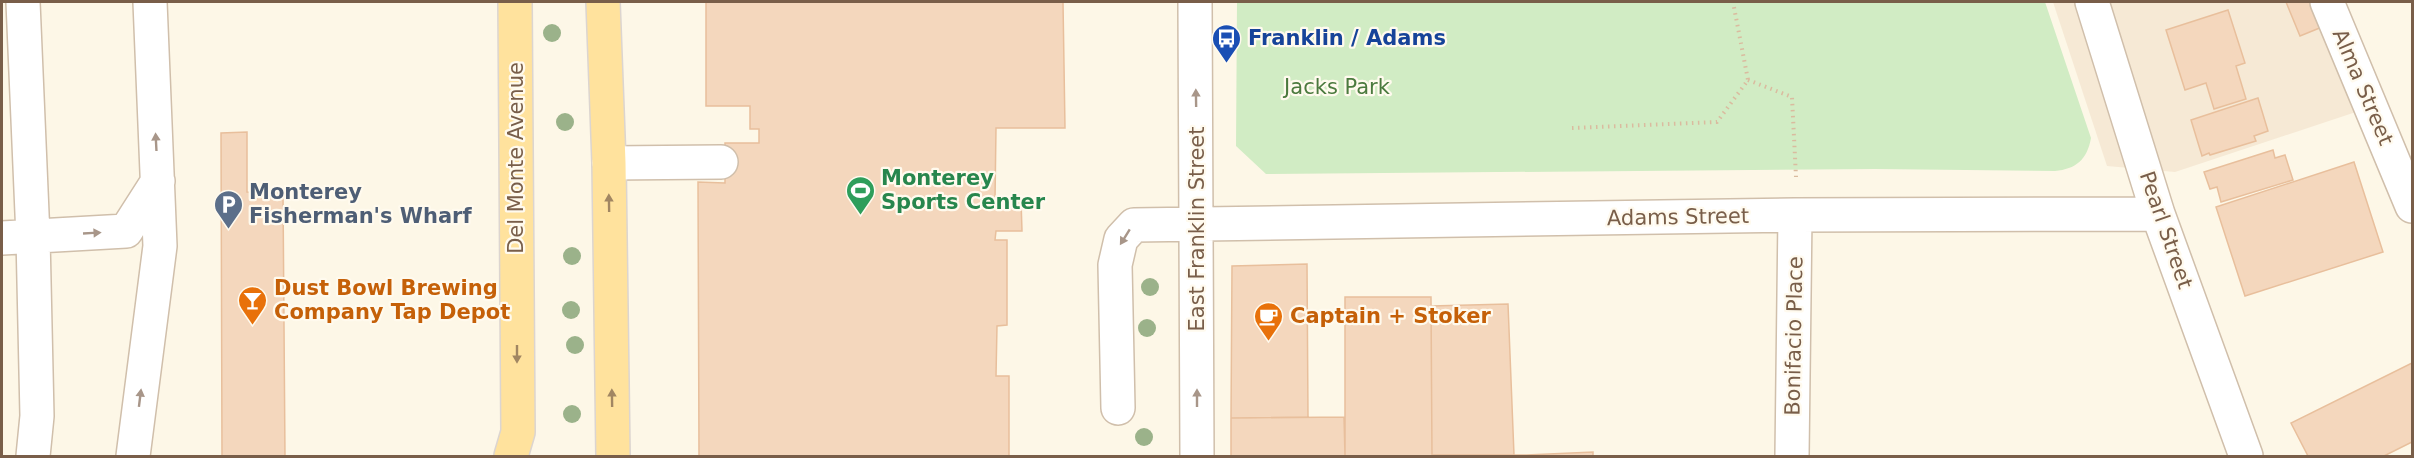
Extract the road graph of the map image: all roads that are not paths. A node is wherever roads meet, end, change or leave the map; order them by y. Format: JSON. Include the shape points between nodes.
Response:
{"nodes":[{"id":1,"x":23,"y":2,"type":"edge"},
{"id":2,"x":150,"y":2,"type":"edge"},
{"id":3,"x":515,"y":2,"type":"edge"},
{"id":4,"x":603,"y":2,"type":"edge"},
{"id":5,"x":1195,"y":2,"type":"edge"},
{"id":6,"x":2092,"y":2,"type":"edge"},
{"id":7,"x":2327,"y":2,"type":"edge"},
{"id":8,"x":721,"y":162,"type":"dead end"},
{"id":9,"x":609,"y":163,"type":"junction"},
{"id":10,"x":158,"y":181,"type":"junction"},
{"id":11,"x":2412,"y":206,"type":"edge"},
{"id":12,"x":2158,"y":214,"type":"junction"},
{"id":13,"x":1795,"y":215,"type":"junction"},
{"id":14,"x":1197,"y":225,"type":"junction"},
{"id":15,"x":17,"y":237,"type":"edge"},
{"id":16,"x":1118,"y":408,"type":"dead end"},
{"id":17,"x":518,"y":448,"type":"edge"},
{"id":18,"x":33,"y":456,"type":"edge"},
{"id":19,"x":134,"y":456,"type":"edge"},
{"id":20,"x":613,"y":456,"type":"edge"},
{"id":21,"x":1197,"y":456,"type":"edge"},
{"id":22,"x":1792,"y":456,"type":"edge"},
{"id":23,"x":2246,"y":456,"type":"edge"}],
"edges":[{"from":1,"to":15,"type":"street"},
{"from":10,"to":2,"type":"street","one_way":true},
{"from":3,"to":17,"type":"main road","name":"Del Monte Avenue","one_way":true},
{"from":4,"to":9,"type":"main road"},
{"from":14,"to":5,"type":"street","name":"East Franklin Street","one_way":true},
{"from":6,"to":12,"type":"street","name":"Pearl Street"},
{"from":7,"to":11,"type":"street","name":"Alma Street"},
{"from":8,"to":9,"type":"street"},
{"from":20,"to":9,"type":"main road","one_way":true},
{"from":15,"to":10,"type":"street","one_way":true,"via":[[126,231]]},
{"from":19,"to":10,"type":"street","one_way":true,"via":[[160,246]]},
{"from":12,"to":13,"type":"street","name":"Adams Street"},
{"from":12,"to":23,"type":"street","name":"Pearl Street"},
{"from":13,"to":14,"type":"street","name":"Adams Street"},
{"from":13,"to":22,"type":"street","name":"Bonifacio Place"},
{"from":14,"to":16,"type":"street","name":"Adams Street","one_way":true,"via":[[1134,225],[1121,239],[1115,265]]},
{"from":21,"to":14,"type":"street","name":"East Franklin Street","one_way":true},
{"from":15,"to":18,"type":"street","via":[[37,416]]}]}
